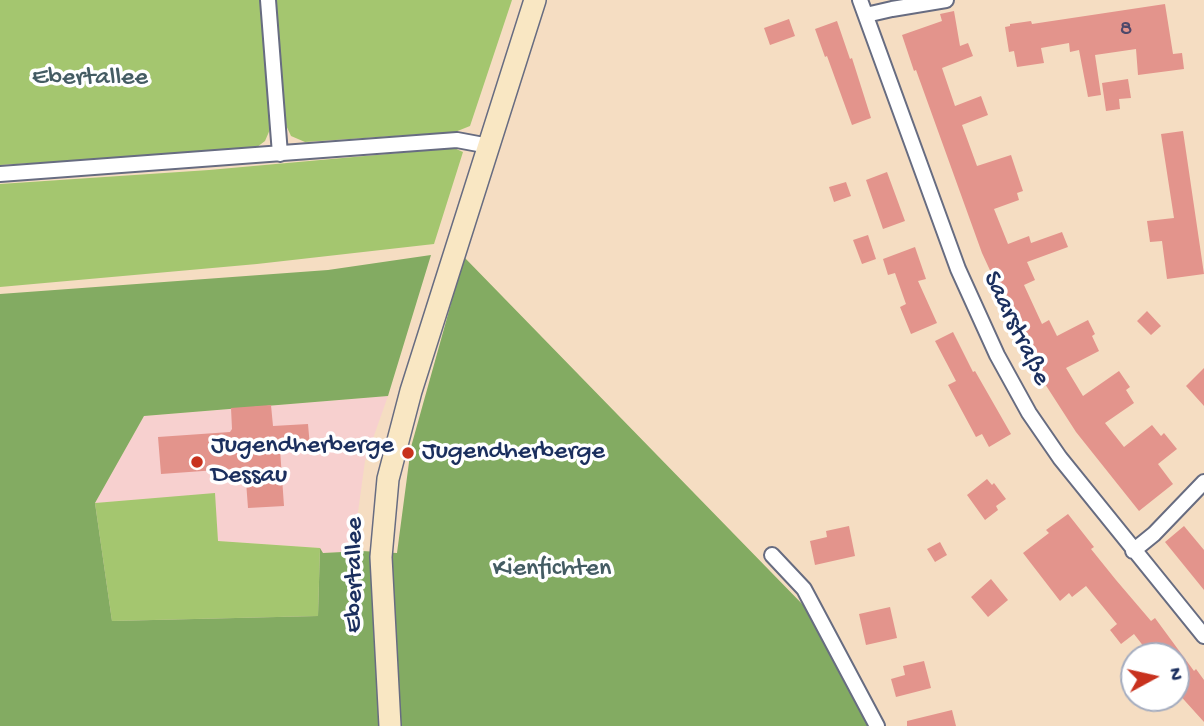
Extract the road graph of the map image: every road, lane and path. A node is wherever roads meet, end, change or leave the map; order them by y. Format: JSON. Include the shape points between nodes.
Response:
{"nodes":[{"id":1,"x":268,"y":0,"type":"edge"},
{"id":2,"x":535,"y":0,"type":"edge"},
{"id":3,"x":860,"y":0,"type":"edge"},
{"id":4,"x":946,"y":0,"type":"edge"},
{"id":5,"x":866,"y":15,"type":"junction"},
{"id":6,"x":489,"y":146,"type":"junction"},
{"id":7,"x":281,"y":155,"type":"junction"},
{"id":8,"x":0,"y":174,"type":"edge"},
{"id":9,"x":1204,"y":482,"type":"edge"},
{"id":10,"x":1133,"y":551,"type":"junction"},
{"id":11,"x":772,"y":555,"type":"dead end"},
{"id":12,"x":1204,"y":636,"type":"edge"},
{"id":13,"x":390,"y":726,"type":"edge"},
{"id":14,"x":877,"y":726,"type":"edge"}],
"edges":[{"from":1,"to":7,"type":"street"},
{"from":2,"to":6,"type":"street","name":"Ebertallee"},
{"from":3,"to":5,"type":"street","name":"Saarstraße"},
{"from":4,"to":5,"type":"street"},
{"from":5,"to":10,"type":"street","name":"Saarstraße","via":[[981,322],[1042,432]]},
{"from":6,"to":7,"type":"street","via":[[457,140]]},
{"from":6,"to":13,"type":"street","name":"Ebertallee","via":[[411,391],[388,479],[381,557]]},
{"from":7,"to":8,"type":"street"},
{"from":9,"to":10,"type":"street"},
{"from":10,"to":12,"type":"street","name":"Saarstraße"},
{"from":11,"to":14,"type":"street","via":[[804,589]]}]}
